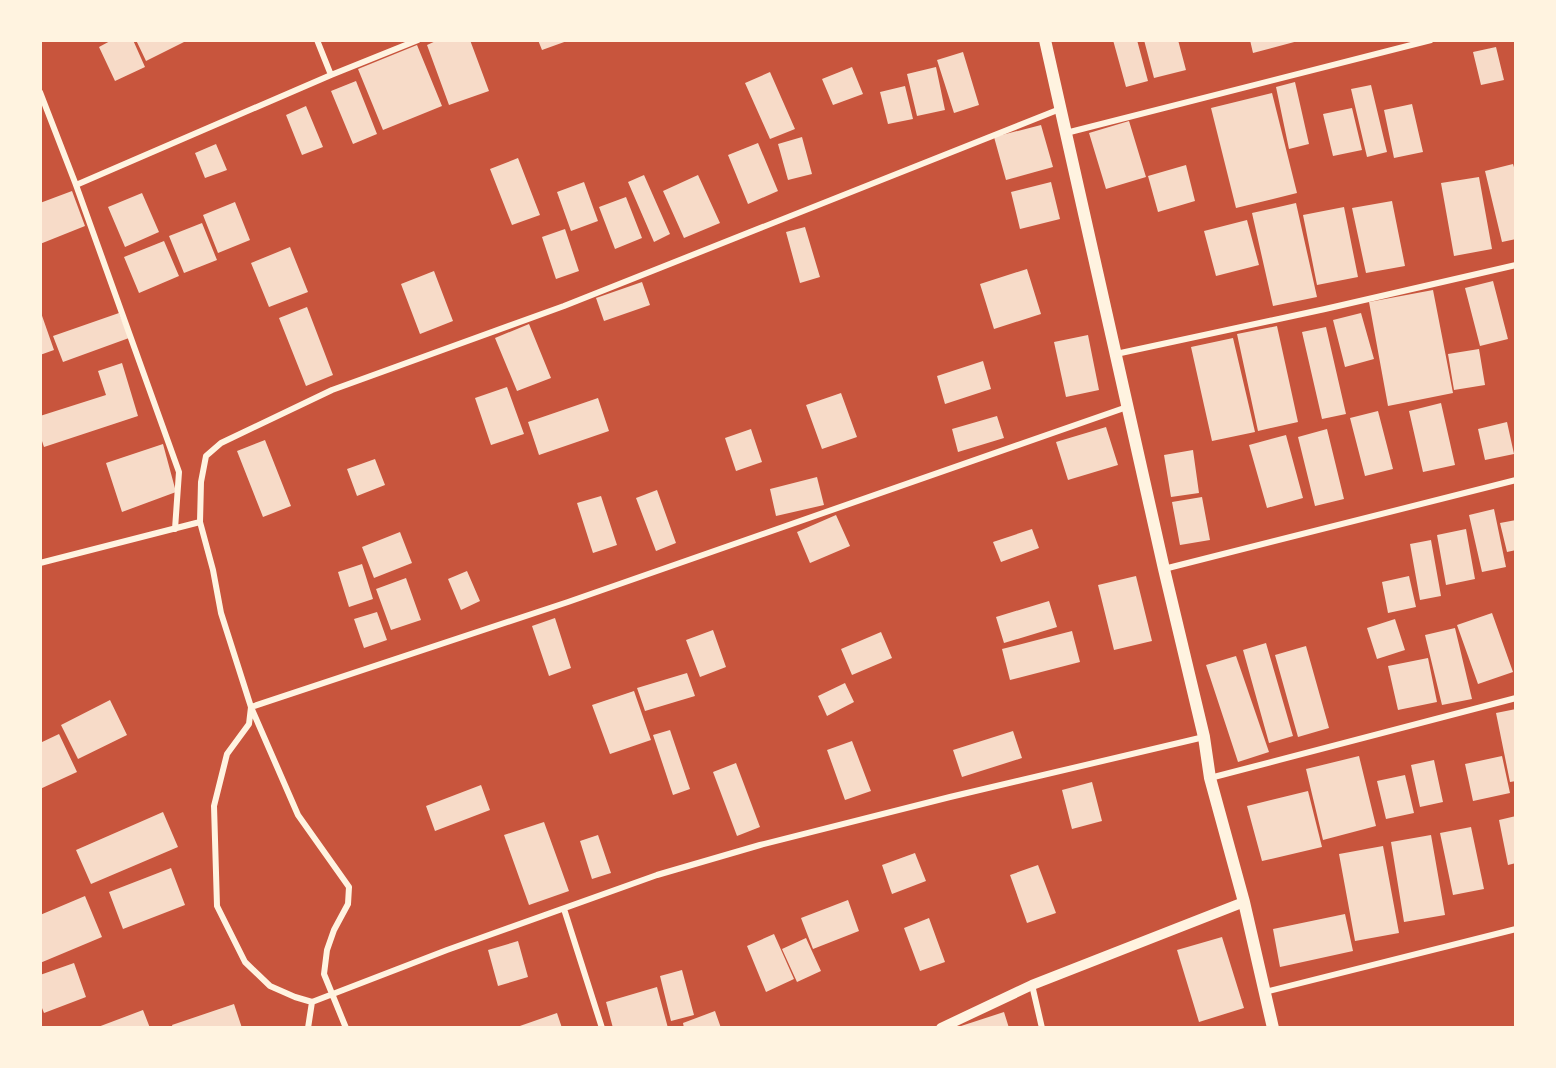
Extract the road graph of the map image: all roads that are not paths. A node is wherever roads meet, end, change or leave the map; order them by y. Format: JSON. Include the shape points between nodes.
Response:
{"nodes":[{"id":1,"x":317,"y":40,"type":"edge"},
{"id":2,"x":418,"y":40,"type":"edge"},
{"id":3,"x":1045,"y":40,"type":"edge"},
{"id":4,"x":1431,"y":40,"type":"edge"},
{"id":5,"x":331,"y":75,"type":"junction"},
{"id":6,"x":40,"y":92,"type":"edge"},
{"id":7,"x":1061,"y":109,"type":"junction"},
{"id":8,"x":1066,"y":133,"type":"junction"},
{"id":9,"x":76,"y":185,"type":"junction"},
{"id":10,"x":1515,"y":265,"type":"edge"},
{"id":11,"x":1116,"y":354,"type":"junction"},
{"id":12,"x":1127,"y":406,"type":"junction"},
{"id":13,"x":1515,"y":480,"type":"edge"},
{"id":14,"x":200,"y":522,"type":"junction"},
{"id":15,"x":175,"y":529,"type":"junction"},
{"id":16,"x":40,"y":563,"type":"edge"},
{"id":17,"x":1164,"y":569,"type":"junction"},
{"id":18,"x":1515,"y":698,"type":"edge"},
{"id":19,"x":251,"y":707,"type":"junction"},
{"id":20,"x":1204,"y":737,"type":"junction"},
{"id":21,"x":1210,"y":778,"type":"junction"},
{"id":22,"x":1244,"y":902,"type":"junction"},
{"id":23,"x":564,"y":909,"type":"junction"},
{"id":24,"x":1515,"y":928,"type":"edge"},
{"id":25,"x":1032,"y":985,"type":"junction"},
{"id":26,"x":1264,"y":992,"type":"junction"},
{"id":27,"x":333,"y":994,"type":"junction"},
{"id":28,"x":312,"y":1002,"type":"junction"},
{"id":29,"x":308,"y":1028,"type":"edge"},
{"id":30,"x":346,"y":1028,"type":"edge"},
{"id":31,"x":602,"y":1028,"type":"edge"},
{"id":32,"x":941,"y":1028,"type":"edge"},
{"id":33,"x":1042,"y":1028,"type":"edge"},
{"id":34,"x":1273,"y":1028,"type":"edge"}],
"edges":[{"from":1,"to":5,"type":"street"},
{"from":2,"to":5,"type":"street"},
{"from":3,"to":7,"type":"main road"},
{"from":4,"to":8,"type":"street"},
{"from":5,"to":9,"type":"street"},
{"from":6,"to":9,"type":"street"},
{"from":7,"to":8,"type":"main road"},
{"from":7,"to":14,"type":"street","via":[[564,306],[332,390],[221,443],[206,456]]},
{"from":8,"to":11,"type":"main road"},
{"from":9,"to":15,"type":"street","via":[[179,472]]},
{"from":10,"to":11,"type":"street"},
{"from":11,"to":12,"type":"main road"},
{"from":12,"to":17,"type":"main road"},
{"from":12,"to":19,"type":"street","via":[[568,602]]},
{"from":13,"to":17,"type":"street"},
{"from":14,"to":15,"type":"street"},
{"from":14,"to":19,"type":"street","via":[[221,612]]},
{"from":15,"to":16,"type":"street"},
{"from":17,"to":20,"type":"main road"},
{"from":18,"to":21,"type":"street"},
{"from":19,"to":27,"type":"street","via":[[298,815],[349,887],[348,904],[327,950],[324,974]]},
{"from":19,"to":28,"type":"street","via":[[249,724],[228,754],[214,806],[217,906],[245,962],[270,986]]},
{"from":20,"to":21,"type":"main road"},
{"from":20,"to":23,"type":"street","via":[[760,845],[657,875]]},
{"from":21,"to":22,"type":"main road"},
{"from":22,"to":25,"type":"street"},
{"from":22,"to":26,"type":"main road"},
{"from":23,"to":27,"type":"street"},
{"from":23,"to":31,"type":"street"},
{"from":24,"to":26,"type":"street"},
{"from":25,"to":32,"type":"street"},
{"from":25,"to":33,"type":"street"},
{"from":26,"to":34,"type":"main road"},
{"from":27,"to":28,"type":"street"},
{"from":27,"to":30,"type":"street"},
{"from":28,"to":29,"type":"street"}]}
